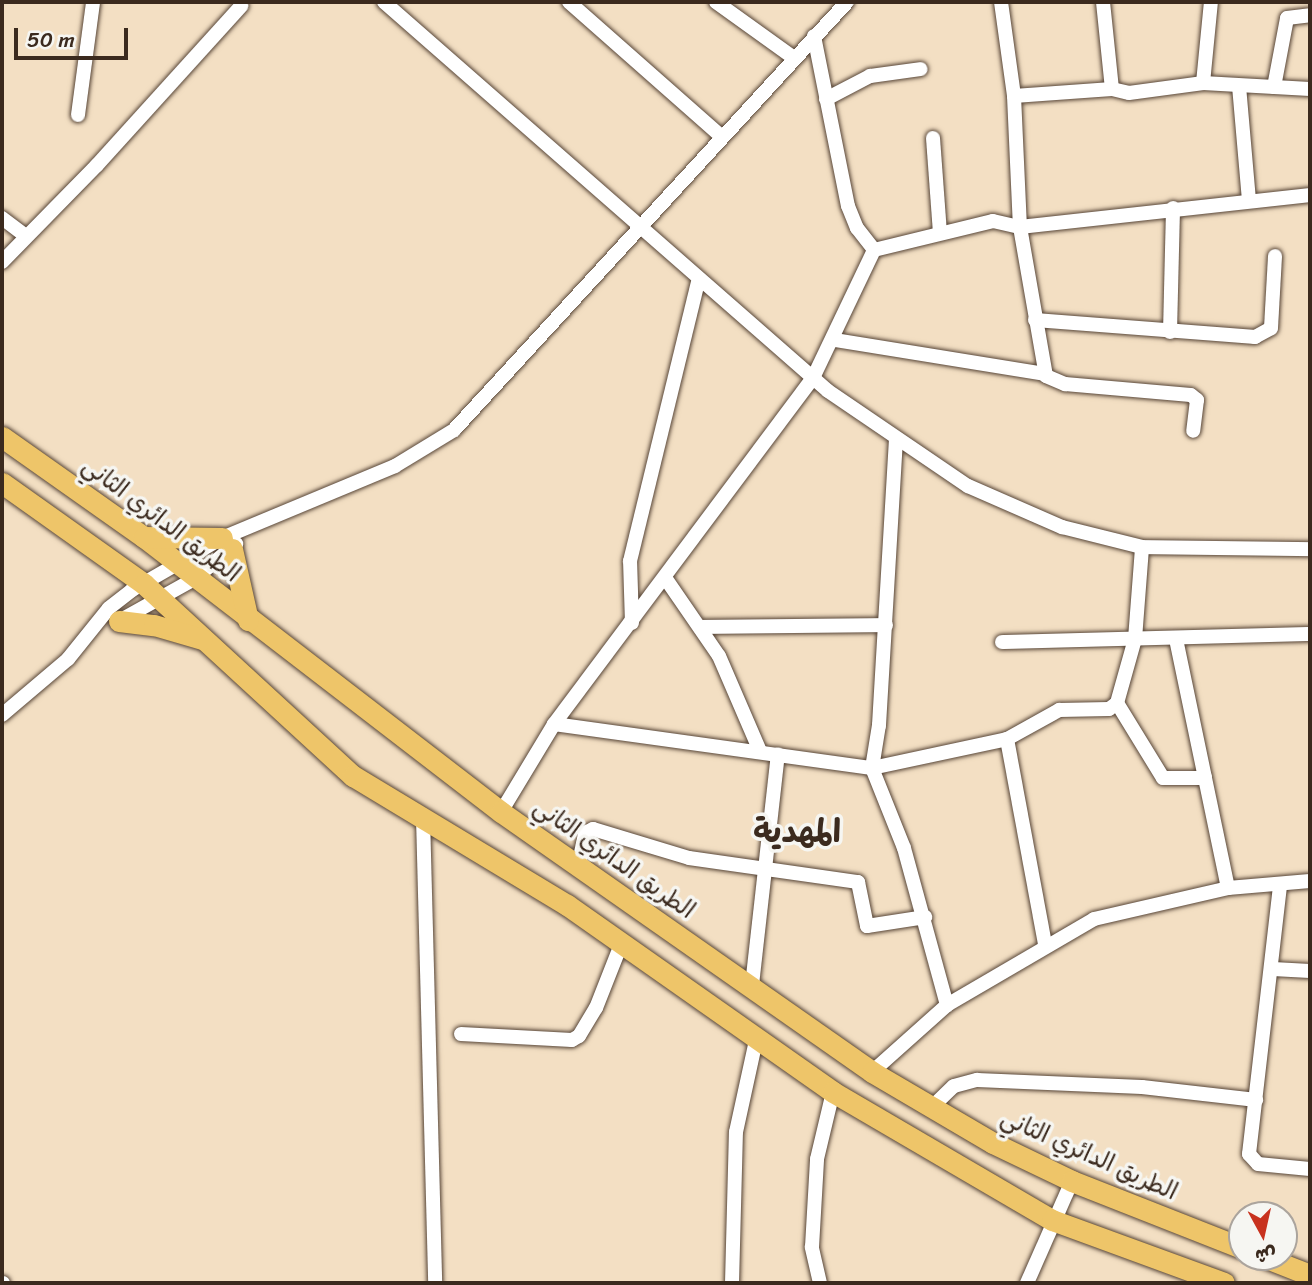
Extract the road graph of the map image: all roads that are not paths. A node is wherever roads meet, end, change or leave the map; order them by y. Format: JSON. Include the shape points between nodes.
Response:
{"nodes":[{"id":1,"x":93,"y":2,"type":"edge"},
{"id":2,"x":384,"y":2,"type":"edge"},
{"id":3,"x":718,"y":2,"type":"edge"},
{"id":4,"x":847,"y":2,"type":"edge"},
{"id":5,"x":1001,"y":2,"type":"edge"},
{"id":6,"x":1103,"y":2,"type":"edge"},
{"id":7,"x":1211,"y":2,"type":"edge"},
{"id":8,"x":238,"y":3,"type":"edge"},
{"id":9,"x":578,"y":4,"type":"edge"},
{"id":10,"x":1310,"y":15,"type":"edge"},
{"id":11,"x":814,"y":36,"type":"junction"},
{"id":12,"x":794,"y":58,"type":"junction"},
{"id":13,"x":921,"y":69,"type":"dead end"},
{"id":14,"x":1203,"y":83,"type":"junction"},
{"id":15,"x":1239,"y":86,"type":"junction"},
{"id":16,"x":1274,"y":87,"type":"junction"},
{"id":17,"x":1112,"y":89,"type":"junction"},
{"id":18,"x":1310,"y":89,"type":"edge"},
{"id":19,"x":1014,"y":96,"type":"junction"},
{"id":20,"x":826,"y":99,"type":"junction"},
{"id":21,"x":78,"y":115,"type":"dead end"},
{"id":22,"x":722,"y":137,"type":"junction"},
{"id":23,"x":933,"y":138,"type":"dead end"},
{"id":24,"x":1310,"y":195,"type":"edge"},
{"id":25,"x":1249,"y":201,"type":"junction"},
{"id":26,"x":1173,"y":208,"type":"junction"},
{"id":27,"x":2,"y":218,"type":"edge"},
{"id":28,"x":1020,"y":227,"type":"junction"},
{"id":29,"x":640,"y":228,"type":"junction"},
{"id":30,"x":940,"y":233,"type":"junction"},
{"id":31,"x":26,"y":236,"type":"junction"},
{"id":32,"x":873,"y":250,"type":"junction"},
{"id":33,"x":1275,"y":256,"type":"dead end"},
{"id":34,"x":2,"y":262,"type":"edge"},
{"id":35,"x":699,"y":279,"type":"junction"},
{"id":36,"x":1035,"y":320,"type":"junction"},
{"id":37,"x":1170,"y":332,"type":"junction"},
{"id":38,"x":835,"y":340,"type":"junction"},
{"id":39,"x":1045,"y":374,"type":"junction"},
{"id":40,"x":813,"y":378,"type":"junction"},
{"id":41,"x":1193,"y":431,"type":"dead end"},
{"id":42,"x":2,"y":437,"type":"edge"},
{"id":43,"x":896,"y":439,"type":"junction"},
{"id":44,"x":2,"y":483,"type":"edge"},
{"id":45,"x":144,"y":537,"type":"junction"},
{"id":46,"x":232,"y":540,"type":"junction"},
{"id":47,"x":1142,"y":547,"type":"junction"},
{"id":48,"x":1310,"y":549,"type":"edge"},
{"id":49,"x":177,"y":565,"type":"junction"},
{"id":50,"x":194,"y":579,"type":"junction"},
{"id":51,"x":666,"y":579,"type":"junction"},
{"id":52,"x":151,"y":590,"type":"junction"},
{"id":53,"x":248,"y":620,"type":"junction"},
{"id":54,"x":119,"y":621,"type":"junction"},
{"id":55,"x":632,"y":624,"type":"junction"},
{"id":56,"x":886,"y":625,"type":"junction"},
{"id":57,"x":703,"y":627,"type":"junction"},
{"id":58,"x":93,"y":631,"type":"junction"},
{"id":59,"x":1310,"y":634,"type":"edge"},
{"id":60,"x":1135,"y":639,"type":"junction"},
{"id":61,"x":1176,"y":639,"type":"junction"},
{"id":62,"x":209,"y":641,"type":"junction"},
{"id":63,"x":1002,"y":642,"type":"dead end"},
{"id":64,"x":8,"y":702,"type":"edge"},
{"id":65,"x":1117,"y":703,"type":"junction"},
{"id":66,"x":2,"y":715,"type":"edge"},
{"id":67,"x":554,"y":724,"type":"junction"},
{"id":68,"x":1007,"y":739,"type":"junction"},
{"id":69,"x":760,"y":751,"type":"junction"},
{"id":70,"x":778,"y":754,"type":"junction"},
{"id":71,"x":872,"y":768,"type":"junction"},
{"id":72,"x":1205,"y":778,"type":"junction"},
{"id":73,"x":500,"y":812,"type":"junction"},
{"id":74,"x":424,"y":817,"type":"junction"},
{"id":75,"x":578,"y":867,"type":"junction"},
{"id":76,"x":764,"y":871,"type":"junction"},
{"id":77,"x":1310,"y":881,"type":"edge"},
{"id":78,"x":1280,"y":886,"type":"junction"},
{"id":79,"x":1228,"y":888,"type":"junction"},
{"id":80,"x":925,"y":917,"type":"junction"},
{"id":81,"x":622,"y":942,"type":"junction"},
{"id":82,"x":1045,"y":945,"type":"junction"},
{"id":83,"x":1273,"y":968,"type":"junction"},
{"id":84,"x":1310,"y":971,"type":"edge"},
{"id":85,"x":752,"y":985,"type":"junction"},
{"id":86,"x":947,"y":1005,"type":"junction"},
{"id":87,"x":461,"y":1034,"type":"dead end"},
{"id":88,"x":756,"y":1040,"type":"junction"},
{"id":89,"x":872,"y":1072,"type":"junction"},
{"id":90,"x":833,"y":1092,"type":"junction"},
{"id":91,"x":1255,"y":1100,"type":"junction"},
{"id":92,"x":932,"y":1107,"type":"junction"},
{"id":93,"x":1310,"y":1169,"type":"edge"},
{"id":94,"x":1072,"y":1181,"type":"junction"},
{"id":95,"x":1052,"y":1220,"type":"junction"},
{"id":96,"x":1228,"y":1242,"type":"edge"},
{"id":97,"x":435,"y":1283,"type":"edge"},
{"id":98,"x":732,"y":1283,"type":"edge"},
{"id":99,"x":820,"y":1283,"type":"edge"},
{"id":100,"x":1027,"y":1283,"type":"edge"},
{"id":101,"x":1224,"y":1283,"type":"edge"}],
"edges":[{"from":1,"to":21,"type":"street"},
{"from":2,"to":29,"type":"street"},
{"from":3,"to":12,"type":"street"},
{"from":4,"to":11,"type":"street"},
{"from":5,"to":19,"type":"street"},
{"from":6,"to":17,"type":"street"},
{"from":7,"to":14,"type":"street"},
{"from":8,"to":31,"type":"street","via":[[97,166]]},
{"from":9,"to":22,"type":"street"},
{"from":10,"to":16,"type":"street","via":[[1287,18]]},
{"from":11,"to":12,"type":"street"},
{"from":11,"to":20,"type":"street"},
{"from":12,"to":22,"type":"street"},
{"from":13,"to":20,"type":"street","via":[[870,76]]},
{"from":14,"to":15,"type":"street"},
{"from":14,"to":17,"type":"street","via":[[1129,93]]},
{"from":15,"to":16,"type":"street"},
{"from":15,"to":25,"type":"street"},
{"from":16,"to":18,"type":"street"},
{"from":17,"to":19,"type":"street"},
{"from":19,"to":28,"type":"street"},
{"from":20,"to":32,"type":"street","via":[[853,219]]},
{"from":22,"to":29,"type":"street"},
{"from":23,"to":30,"type":"street"},
{"from":24,"to":25,"type":"street"},
{"from":25,"to":26,"type":"street"},
{"from":26,"to":28,"type":"street"},
{"from":26,"to":37,"type":"street"},
{"from":27,"to":31,"type":"street"},
{"from":28,"to":30,"type":"street","via":[[993,221]]},
{"from":28,"to":36,"type":"street"},
{"from":29,"to":35,"type":"street"},
{"from":29,"to":46,"type":"street","via":[[454,430],[395,466]]},
{"from":30,"to":32,"type":"street"},
{"from":31,"to":34,"type":"street"},
{"from":32,"to":38,"type":"street"},
{"from":33,"to":37,"type":"street","via":[[1271,328],[1266,332],[1255,337]]},
{"from":35,"to":40,"type":"street"},
{"from":35,"to":55,"type":"street","via":[[630,561]]},
{"from":36,"to":37,"type":"street"},
{"from":36,"to":39,"type":"street"},
{"from":38,"to":39,"type":"street"},
{"from":38,"to":40,"type":"street"},
{"from":39,"to":41,"type":"street","via":[[1065,384],[1191,395],[1197,400]]},
{"from":40,"to":43,"type":"street"},
{"from":40,"to":51,"type":"street"},
{"from":42,"to":45,"type":"main road","name":"الطريق الدائري الثاني"},
{"from":43,"to":47,"type":"street","via":[[968,486],[1016,510]]},
{"from":43,"to":56,"type":"street"},
{"from":44,"to":52,"type":"main road"},
{"from":45,"to":46,"type":"main road"},
{"from":45,"to":49,"type":"main road","name":"الطريق الدائري الثاني"},
{"from":46,"to":49,"type":"street"},
{"from":46,"to":50,"type":"street"},
{"from":46,"to":53,"type":"main road"},
{"from":47,"to":48,"type":"street"},
{"from":47,"to":60,"type":"street"},
{"from":49,"to":50,"type":"main road","name":"الطريق الدائري الثاني"},
{"from":49,"to":52,"type":"street"},
{"from":50,"to":52,"type":"street"},
{"from":50,"to":53,"type":"main road","name":"الطريق الدائري الثاني"},
{"from":51,"to":55,"type":"street"},
{"from":51,"to":57,"type":"street"},
{"from":52,"to":54,"type":"street"},
{"from":52,"to":58,"type":"street","via":[[109,608]]},
{"from":52,"to":62,"type":"main road"},
{"from":53,"to":73,"type":"main road","name":"الطريق الدائري الثاني"},
{"from":54,"to":58,"type":"street"},
{"from":54,"to":62,"type":"main road","via":[[154,625]]},
{"from":55,"to":67,"type":"street"},
{"from":56,"to":57,"type":"street"},
{"from":56,"to":71,"type":"street"},
{"from":57,"to":69,"type":"street"},
{"from":58,"to":64,"type":"street"},
{"from":59,"to":61,"type":"street"},
{"from":60,"to":61,"type":"street"},
{"from":60,"to":63,"type":"street"},
{"from":60,"to":65,"type":"street"},
{"from":61,"to":72,"type":"street"},
{"from":62,"to":74,"type":"main road","via":[[353,776]]},
{"from":64,"to":66,"type":"street"},
{"from":65,"to":68,"type":"street","via":[[1109,709],[1059,710]]},
{"from":65,"to":72,"type":"street","via":[[1163,778]]},
{"from":67,"to":69,"type":"street"},
{"from":67,"to":73,"type":"street"},
{"from":68,"to":71,"type":"street"},
{"from":68,"to":82,"type":"street"},
{"from":69,"to":70,"type":"street"},
{"from":70,"to":71,"type":"street"},
{"from":70,"to":76,"type":"street"},
{"from":71,"to":80,"type":"street"},
{"from":72,"to":79,"type":"street"},
{"from":73,"to":75,"type":"main road","name":"الطريق الدائري الثاني"},
{"from":74,"to":81,"type":"main road"},
{"from":74,"to":97,"type":"street"},
{"from":75,"to":76,"type":"street","via":[[585,834],[593,829],[689,858]]},
{"from":75,"to":85,"type":"main road","name":"الطريق الدائري الثاني"},
{"from":76,"to":80,"type":"street","via":[[858,882],[867,926]]},
{"from":76,"to":85,"type":"street"},
{"from":77,"to":78,"type":"street"},
{"from":78,"to":79,"type":"street"},
{"from":78,"to":83,"type":"street"},
{"from":79,"to":82,"type":"street","via":[[1129,908],[1094,919]]},
{"from":80,"to":86,"type":"street"},
{"from":81,"to":87,"type":"street","via":[[596,1008],[579,1036],[572,1040]]},
{"from":81,"to":88,"type":"main road"},
{"from":82,"to":86,"type":"street"},
{"from":83,"to":84,"type":"street"},
{"from":83,"to":91,"type":"street"},
{"from":85,"to":89,"type":"main road","name":"الطريق الدائري الثاني"},
{"from":86,"to":89,"type":"street"},
{"from":88,"to":90,"type":"main road"},
{"from":88,"to":98,"type":"street","via":[[736,1132]]},
{"from":89,"to":92,"type":"main road","name":"الطريق الدائري الثاني"},
{"from":90,"to":95,"type":"main road"},
{"from":90,"to":99,"type":"street","via":[[817,1159],[812,1247]]},
{"from":91,"to":92,"type":"street","via":[[1142,1087],[977,1080],[954,1086]]},
{"from":91,"to":93,"type":"street","via":[[1251,1160]]},
{"from":92,"to":94,"type":"main road","name":"الطريق الدائري الثاني"},
{"from":94,"to":95,"type":"street"},
{"from":94,"to":96,"type":"main road","name":"الطريق الدائري الثاني"},
{"from":95,"to":100,"type":"street"},
{"from":95,"to":101,"type":"main road"}]}
